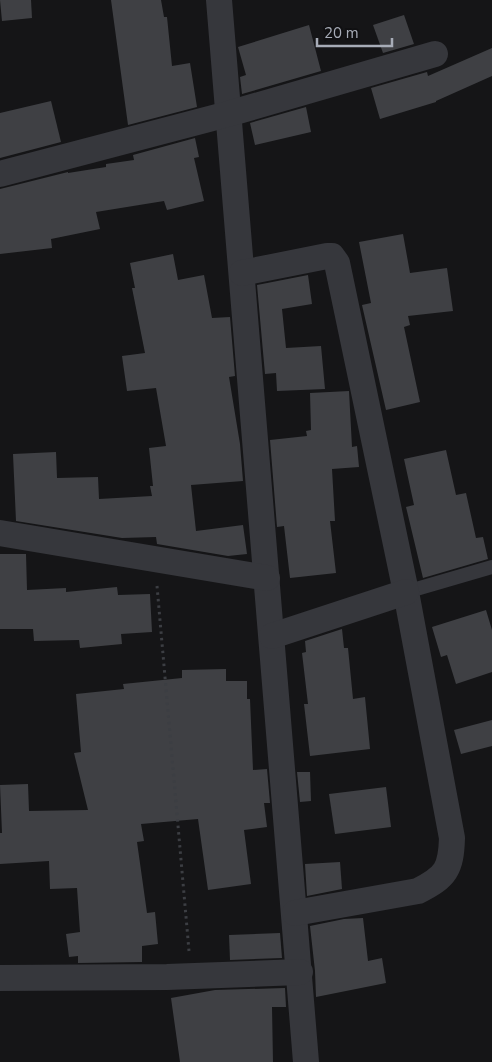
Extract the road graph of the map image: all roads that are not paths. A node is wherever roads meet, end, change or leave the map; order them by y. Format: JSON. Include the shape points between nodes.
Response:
{"nodes":[{"id":1,"x":219,"y":0,"type":"edge"},
{"id":2,"x":435,"y":54,"type":"dead end"},
{"id":3,"x":228,"y":114,"type":"junction"},
{"id":4,"x":0,"y":174,"type":"edge"},
{"id":5,"x":242,"y":273,"type":"junction"},
{"id":6,"x":0,"y":533,"type":"edge"},
{"id":7,"x":492,"y":567,"type":"edge"},
{"id":8,"x":267,"y":578,"type":"junction"},
{"id":9,"x":406,"y":592,"type":"junction"},
{"id":10,"x":272,"y":636,"type":"junction"},
{"id":11,"x":296,"y":913,"type":"junction"},
{"id":12,"x":300,"y":972,"type":"junction"},
{"id":13,"x":0,"y":978,"type":"edge"},
{"id":14,"x":306,"y":1062,"type":"edge"}],
"edges":[{"from":1,"to":3,"type":"street"},
{"from":2,"to":3,"type":"street"},
{"from":3,"to":4,"type":"street"},
{"from":3,"to":5,"type":"street"},
{"from":5,"to":8,"type":"street"},
{"from":5,"to":9,"type":"street","via":[[327,256],[335,259]]},
{"from":6,"to":8,"type":"street"},
{"from":7,"to":9,"type":"lane"},
{"from":8,"to":10,"type":"street"},
{"from":9,"to":10,"type":"street"},
{"from":9,"to":11,"type":"street","via":[[452,838],[451,856],[437,881],[418,891]]},
{"from":10,"to":11,"type":"street"},
{"from":11,"to":12,"type":"street"},
{"from":12,"to":13,"type":"street"},
{"from":12,"to":14,"type":"street"}]}
